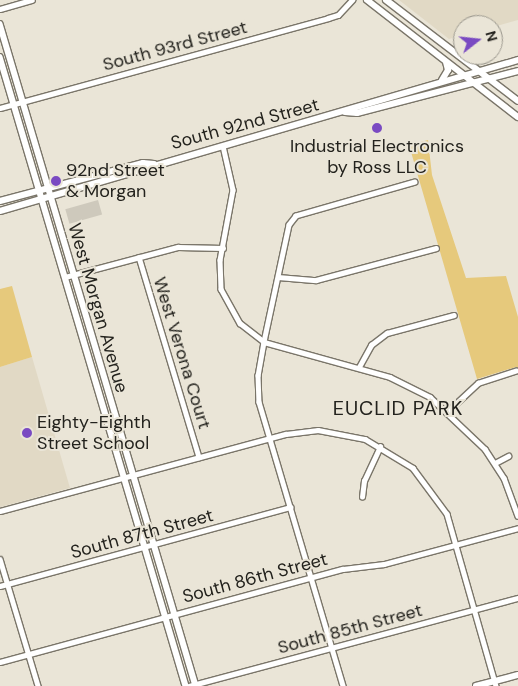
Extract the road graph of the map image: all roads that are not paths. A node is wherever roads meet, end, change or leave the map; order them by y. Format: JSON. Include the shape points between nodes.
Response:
{"nodes":[{"id":1,"x":32,"y":0,"type":"edge"},
{"id":2,"x":352,"y":0,"type":"edge"},
{"id":3,"x":367,"y":0,"type":"edge"},
{"id":4,"x":386,"y":0,"type":"edge"},
{"id":5,"x":0,"y":8,"type":"edge"},
{"id":6,"x":0,"y":24,"type":"edge"},
{"id":7,"x":0,"y":57,"type":"edge"},
{"id":8,"x":518,"y":60,"type":"edge"},
{"id":9,"x":446,"y":62,"type":"junction"},
{"id":10,"x":480,"y":70,"type":"junction"},
{"id":11,"x":518,"y":71,"type":"edge"},
{"id":12,"x":463,"y":75,"type":"junction"},
{"id":13,"x":491,"y":78,"type":"junction"},
{"id":14,"x":442,"y":80,"type":"junction"},
{"id":15,"x":474,"y":83,"type":"junction"},
{"id":16,"x":22,"y":101,"type":"junction"},
{"id":17,"x":518,"y":101,"type":"edge"},
{"id":18,"x":14,"y":104,"type":"junction"},
{"id":19,"x":0,"y":108,"type":"edge"},
{"id":20,"x":344,"y":112,"type":"junction"},
{"id":21,"x":518,"y":117,"type":"edge"},
{"id":22,"x":223,"y":146,"type":"junction"},
{"id":23,"x":38,"y":156,"type":"junction"},
{"id":24,"x":30,"y":158,"type":"junction"},
{"id":25,"x":154,"y":164,"type":"junction"},
{"id":26,"x":415,"y":182,"type":"dead end"},
{"id":27,"x":48,"y":188,"type":"junction"},
{"id":28,"x":40,"y":191,"type":"junction"},
{"id":29,"x":50,"y":198,"type":"junction"},
{"id":30,"x":42,"y":200,"type":"junction"},
{"id":31,"x":0,"y":201,"type":"edge"},
{"id":32,"x":0,"y":211,"type":"edge"},
{"id":33,"x":59,"y":227,"type":"junction"},
{"id":34,"x":51,"y":229,"type":"junction"},
{"id":35,"x":223,"y":248,"type":"junction"},
{"id":36,"x":436,"y":248,"type":"dead end"},
{"id":37,"x":140,"y":257,"type":"junction"},
{"id":38,"x":73,"y":274,"type":"junction"},
{"id":39,"x":65,"y":277,"type":"junction"},
{"id":40,"x":278,"y":277,"type":"junction"},
{"id":41,"x":454,"y":315,"type":"dead end"},
{"id":42,"x":264,"y":342,"type":"junction"},
{"id":43,"x":359,"y":367,"type":"junction"},
{"id":44,"x":516,"y":371,"type":"dead end"},
{"id":45,"x":103,"y":377,"type":"junction"},
{"id":46,"x":96,"y":380,"type":"junction"},
{"id":47,"x":448,"y":411,"type":"junction"},
{"id":48,"x":270,"y":438,"type":"junction"},
{"id":49,"x":380,"y":446,"type":"junction"},
{"id":50,"x":508,"y":456,"type":"dead end"},
{"id":51,"x":199,"y":457,"type":"junction"},
{"id":52,"x":495,"y":463,"type":"junction"},
{"id":53,"x":132,"y":476,"type":"junction"},
{"id":54,"x":125,"y":478,"type":"junction"},
{"id":55,"x":362,"y":497,"type":"dead end"},
{"id":56,"x":290,"y":507,"type":"junction"},
{"id":57,"x":0,"y":511,"type":"edge"},
{"id":58,"x":518,"y":516,"type":"edge"},
{"id":59,"x":518,"y":528,"type":"edge"},
{"id":60,"x":153,"y":545,"type":"junction"},
{"id":61,"x":457,"y":545,"type":"junction"},
{"id":62,"x":145,"y":547,"type":"junction"},
{"id":63,"x":0,"y":559,"type":"edge"},
{"id":64,"x":311,"y":577,"type":"junction"},
{"id":65,"x":8,"y":584,"type":"junction"},
{"id":66,"x":0,"y":586,"type":"edge"},
{"id":67,"x":518,"y":598,"type":"edge"},
{"id":68,"x":474,"y":610,"type":"junction"},
{"id":69,"x":174,"y":615,"type":"junction"},
{"id":70,"x":166,"y":617,"type":"junction"},
{"id":71,"x":332,"y":648,"type":"junction"},
{"id":72,"x":28,"y":654,"type":"junction"},
{"id":73,"x":0,"y":662,"type":"edge"},
{"id":74,"x":518,"y":675,"type":"edge"},
{"id":75,"x":495,"y":683,"type":"edge"},
{"id":76,"x":38,"y":686,"type":"edge"},
{"id":77,"x":192,"y":686,"type":"edge"},
{"id":78,"x":343,"y":686,"type":"edge"},
{"id":79,"x":476,"y":686,"type":"edge"}],
"edges":[{"from":1,"to":5,"type":"street"},
{"from":2,"to":16,"type":"street","name":"South 93rd Street","via":[[338,15]]},
{"from":3,"to":9,"type":"main road"},
{"from":4,"to":10,"type":"main road"},
{"from":6,"to":16,"type":"street","name":"West Morgan Avenue"},
{"from":7,"to":18,"type":"street","name":"West Morgan Avenue"},
{"from":8,"to":10,"type":"main road","name":"South 92nd Street"},
{"from":9,"to":12,"type":"main road"},
{"from":9,"to":14,"type":"main road","via":[[448,70]]},
{"from":10,"to":12,"type":"main road","name":"South 92nd Street"},
{"from":10,"to":13,"type":"main road"},
{"from":11,"to":13,"type":"main road","name":"South 92nd Street"},
{"from":12,"to":14,"type":"main road","name":"South 92nd Street"},
{"from":12,"to":15,"type":"main road"},
{"from":13,"to":15,"type":"main road","name":"South 92nd Street"},
{"from":13,"to":17,"type":"main road"},
{"from":14,"to":20,"type":"main road","name":"South 92nd Street"},
{"from":15,"to":20,"type":"main road","name":"South 92nd Street","via":[[357,113]]},
{"from":15,"to":21,"type":"main road"},
{"from":16,"to":18,"type":"street","name":"South 93rd Street"},
{"from":16,"to":23,"type":"street","name":"West Morgan Avenue"},
{"from":18,"to":19,"type":"street","name":"South 93rd Street"},
{"from":18,"to":24,"type":"street","name":"West Morgan Avenue"},
{"from":20,"to":22,"type":"main road","name":"South 92nd Street"},
{"from":22,"to":25,"type":"main road","name":"South 92nd Street"},
{"from":22,"to":35,"type":"street","via":[[233,190]]},
{"from":23,"to":24,"type":"street"},
{"from":23,"to":27,"type":"street","name":"West Morgan Avenue"},
{"from":24,"to":28,"type":"street","name":"West Morgan Avenue"},
{"from":25,"to":27,"type":"main road","name":"South 92nd Street","via":[[143,163]]},
{"from":25,"to":29,"type":"main road","name":"South 92nd Street","via":[[145,171]]},
{"from":26,"to":40,"type":"street","via":[[307,211],[289,225]]},
{"from":27,"to":28,"type":"main road","name":"South 92nd Street"},
{"from":27,"to":29,"type":"street","name":"West Morgan Avenue"},
{"from":28,"to":30,"type":"street","name":"West Morgan Avenue"},
{"from":28,"to":31,"type":"main road","name":"South 92nd Street"},
{"from":29,"to":30,"type":"main road","name":"South 92nd Street"},
{"from":29,"to":33,"type":"street","name":"West Morgan Avenue"},
{"from":30,"to":32,"type":"main road","name":"South 92nd Street"},
{"from":30,"to":34,"type":"street","name":"West Morgan Avenue"},
{"from":33,"to":34,"type":"street"},
{"from":33,"to":38,"type":"street","name":"West Morgan Avenue"},
{"from":34,"to":39,"type":"street","name":"West Morgan Avenue"},
{"from":35,"to":37,"type":"street","via":[[196,244]]},
{"from":35,"to":42,"type":"street","via":[[219,271],[225,302],[240,323]]},
{"from":36,"to":40,"type":"street","via":[[316,280]]},
{"from":37,"to":38,"type":"street"},
{"from":37,"to":51,"type":"street","name":"West Verona Court"},
{"from":38,"to":39,"type":"street"},
{"from":38,"to":45,"type":"street","name":"West Morgan Avenue"},
{"from":39,"to":46,"type":"street","name":"West Morgan Avenue"},
{"from":40,"to":42,"type":"street"},
{"from":41,"to":43,"type":"street","via":[[387,333],[370,345]]},
{"from":42,"to":43,"type":"street"},
{"from":42,"to":48,"type":"street","via":[[258,393]]},
{"from":43,"to":47,"type":"street","via":[[412,387]]},
{"from":44,"to":47,"type":"street","via":[[478,383]]},
{"from":45,"to":46,"type":"street"},
{"from":45,"to":53,"type":"street","name":"West Morgan Avenue"},
{"from":46,"to":54,"type":"street","name":"West Morgan Avenue"},
{"from":47,"to":52,"type":"street"},
{"from":48,"to":49,"type":"street","via":[[318,430],[347,434]]},
{"from":48,"to":51,"type":"street"},
{"from":48,"to":56,"type":"street"},
{"from":49,"to":55,"type":"street","via":[[364,481]]},
{"from":49,"to":61,"type":"street","via":[[413,468],[432,491],[447,514]]},
{"from":50,"to":52,"type":"street"},
{"from":51,"to":53,"type":"street"},
{"from":52,"to":58,"type":"street"},
{"from":53,"to":54,"type":"street"},
{"from":53,"to":60,"type":"street","name":"West Morgan Avenue"},
{"from":54,"to":57,"type":"street"},
{"from":54,"to":62,"type":"street","name":"West Morgan Avenue"},
{"from":56,"to":60,"type":"street","name":"South 87th Street"},
{"from":56,"to":64,"type":"street"},
{"from":59,"to":61,"type":"street","name":"South 86th Street"},
{"from":60,"to":62,"type":"street","name":"South 87th Street"},
{"from":60,"to":69,"type":"street","name":"West Morgan Avenue"},
{"from":61,"to":64,"type":"street","name":"South 86th Street","via":[[384,564]]},
{"from":61,"to":68,"type":"street"},
{"from":62,"to":65,"type":"street","name":"South 87th Street"},
{"from":62,"to":70,"type":"street","name":"West Morgan Avenue"},
{"from":63,"to":65,"type":"street"},
{"from":64,"to":69,"type":"street","name":"South 86th Street"},
{"from":64,"to":71,"type":"street"},
{"from":65,"to":66,"type":"street","name":"South 87th Street"},
{"from":65,"to":72,"type":"street"},
{"from":67,"to":68,"type":"street","name":"South 85th Street"},
{"from":68,"to":71,"type":"street","name":"South 85th Street"},
{"from":68,"to":75,"type":"street"},
{"from":69,"to":70,"type":"street","name":"South 86th Street"},
{"from":69,"to":77,"type":"street","name":"West Morgan Avenue"},
{"from":70,"to":72,"type":"street","name":"South 86th Street"},
{"from":70,"to":77,"type":"street","name":"West Morgan Avenue"},
{"from":71,"to":77,"type":"street","name":"South 85th Street"},
{"from":71,"to":78,"type":"street"},
{"from":72,"to":73,"type":"street","name":"South 86th Street"},
{"from":72,"to":76,"type":"street"},
{"from":74,"to":75,"type":"street"},
{"from":75,"to":79,"type":"street"}]}
